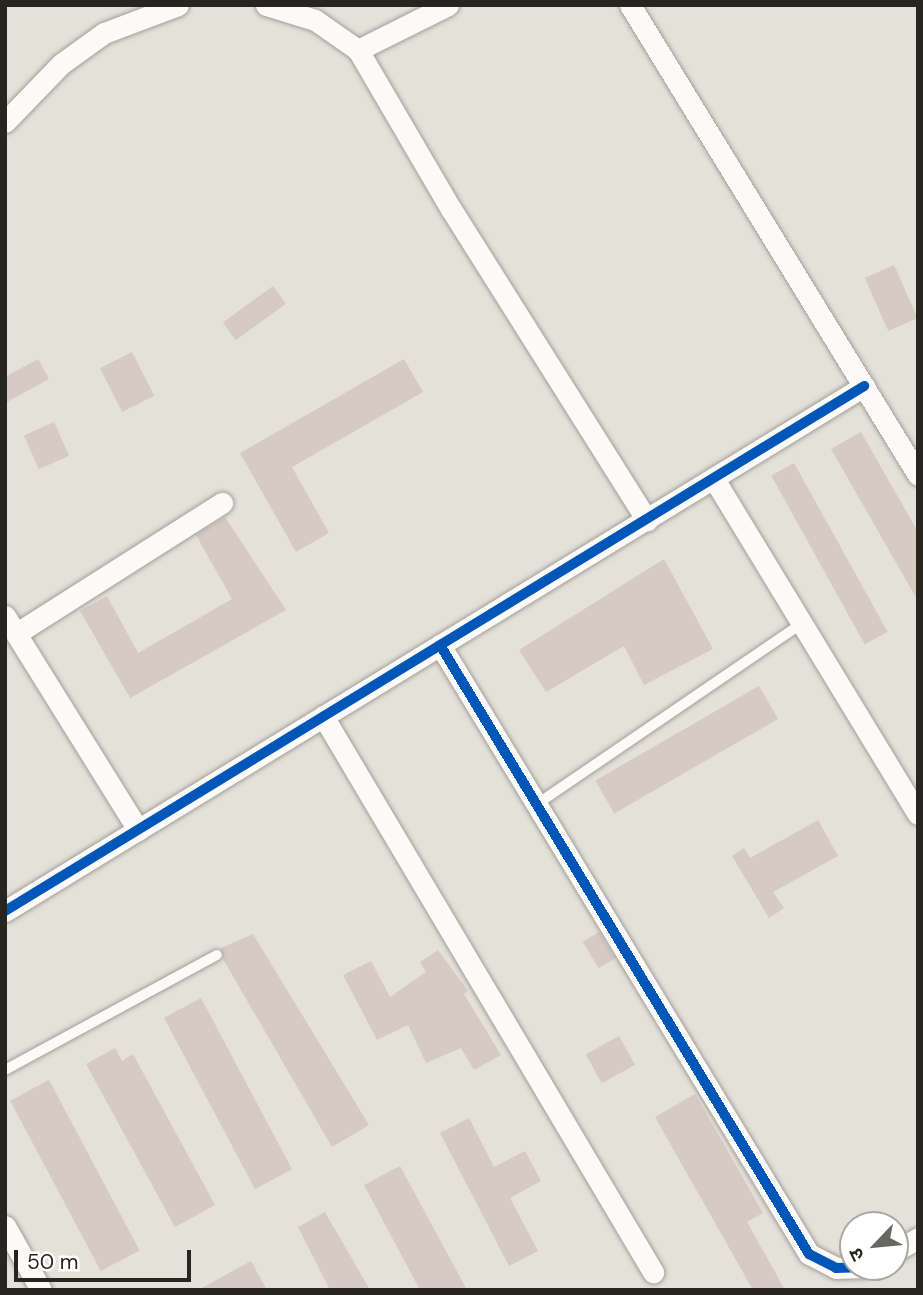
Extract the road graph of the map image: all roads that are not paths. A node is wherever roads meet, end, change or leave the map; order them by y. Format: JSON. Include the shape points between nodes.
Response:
{"nodes":[{"id":1,"x":177,"y":5,"type":"edge"},
{"id":2,"x":266,"y":5,"type":"edge"},
{"id":3,"x":448,"y":5,"type":"edge"},
{"id":4,"x":630,"y":5,"type":"edge"},
{"id":5,"x":358,"y":50,"type":"junction"},
{"id":6,"x":5,"y":122,"type":"edge"},
{"id":7,"x":864,"y":386,"type":"junction"},
{"id":8,"x":918,"y":475,"type":"edge"},
{"id":9,"x":715,"y":479,"type":"junction"},
{"id":10,"x":222,"y":503,"type":"dead end"},
{"id":11,"x":648,"y":520,"type":"junction"},
{"id":12,"x":802,"y":623,"type":"junction"},
{"id":13,"x":11,"y":625,"type":"edge"},
{"id":14,"x":440,"y":645,"type":"junction"},
{"id":15,"x":323,"y":716,"type":"junction"},
{"id":16,"x":537,"y":804,"type":"junction"},
{"id":17,"x":918,"y":814,"type":"edge"},
{"id":18,"x":138,"y":830,"type":"junction"},
{"id":19,"x":5,"y":911,"type":"edge"},
{"id":20,"x":217,"y":956,"type":"dead end"},
{"id":21,"x":5,"y":1070,"type":"edge"},
{"id":22,"x":5,"y":1227,"type":"edge"},
{"id":23,"x":839,"y":1268,"type":"edge"},
{"id":24,"x":653,"y":1272,"type":"dead end"},
{"id":25,"x":41,"y":1290,"type":"edge"}],
"edges":[{"from":1,"to":6,"type":"street","via":[[104,33],[61,64]]},
{"from":2,"to":5,"type":"street","via":[[315,20]]},
{"from":3,"to":5,"type":"street"},
{"from":4,"to":7,"type":"street"},
{"from":5,"to":11,"type":"street","via":[[451,209]]},
{"from":7,"to":8,"type":"street"},
{"from":7,"to":9,"type":"street"},
{"from":9,"to":11,"type":"street"},
{"from":9,"to":12,"type":"street"},
{"from":10,"to":13,"type":"street"},
{"from":11,"to":14,"type":"street"},
{"from":12,"to":16,"type":"lane"},
{"from":12,"to":17,"type":"street"},
{"from":13,"to":18,"type":"street"},
{"from":14,"to":15,"type":"street"},
{"from":14,"to":16,"type":"street"},
{"from":15,"to":18,"type":"street"},
{"from":15,"to":24,"type":"street"},
{"from":16,"to":23,"type":"street","via":[[809,1254]]},
{"from":18,"to":19,"type":"street"},
{"from":20,"to":21,"type":"lane"},
{"from":22,"to":25,"type":"street"}]}
